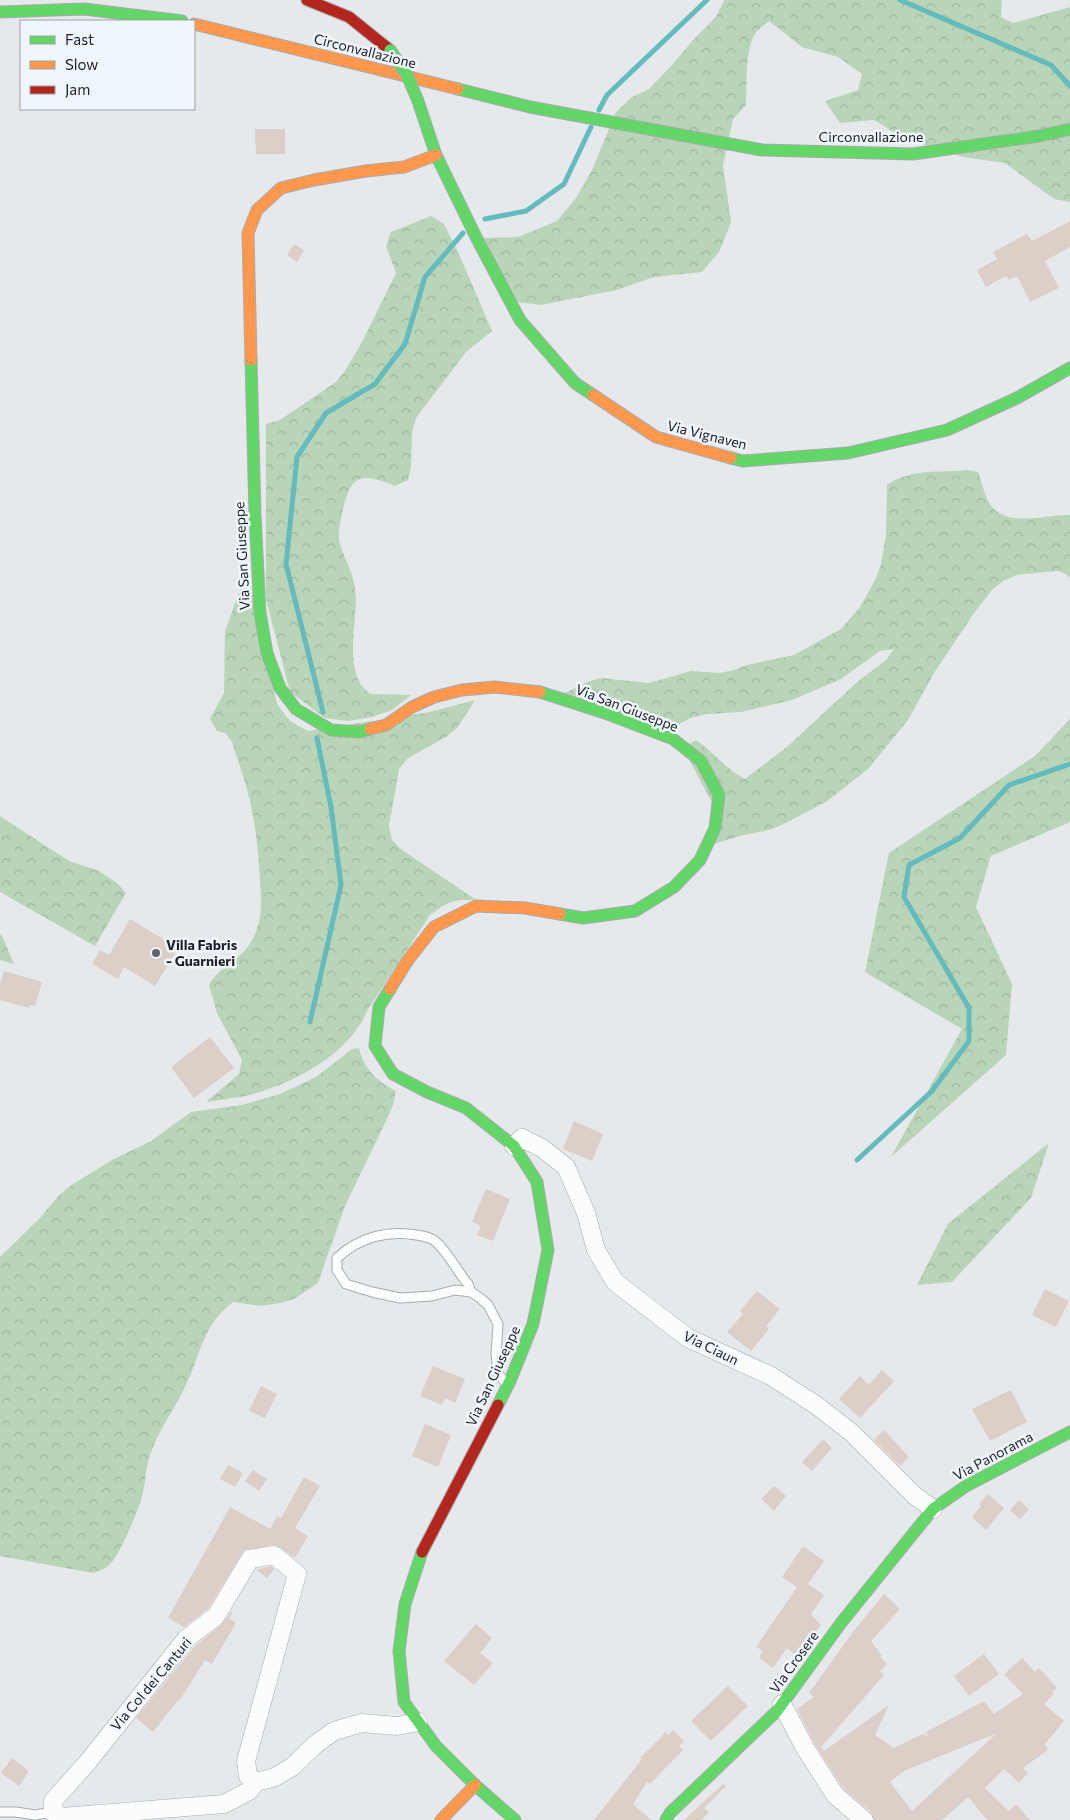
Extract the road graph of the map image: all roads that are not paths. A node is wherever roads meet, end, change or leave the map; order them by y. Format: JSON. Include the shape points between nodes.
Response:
{"nodes":[{"id":1,"x":307,"y":0,"type":"edge"},
{"id":2,"x":0,"y":12,"type":"edge"},
{"id":3,"x":173,"y":20,"type":"edge"},
{"id":4,"x":195,"y":24,"type":"edge"},
{"id":5,"x":1070,"y":129,"type":"edge"},
{"id":6,"x":436,"y":155,"type":"junction"},
{"id":7,"x":1070,"y":368,"type":"edge"},
{"id":8,"x":514,"y":1146,"type":"junction"},
{"id":9,"x":471,"y":1292,"type":"junction"},
{"id":10,"x":508,"y":1384,"type":"junction"},
{"id":11,"x":1070,"y":1432,"type":"edge"},
{"id":12,"x":933,"y":1509,"type":"junction"},
{"id":13,"x":782,"y":1704,"type":"junction"},
{"id":14,"x":418,"y":1722,"type":"junction"},
{"id":15,"x":256,"y":1782,"type":"junction"},
{"id":16,"x":475,"y":1784,"type":"junction"},
{"id":17,"x":0,"y":1812,"type":"edge"},
{"id":18,"x":52,"y":1812,"type":"junction"},
{"id":19,"x":441,"y":1820,"type":"edge"},
{"id":20,"x":515,"y":1820,"type":"edge"},
{"id":21,"x":666,"y":1820,"type":"edge"},
{"id":22,"x":864,"y":1820,"type":"edge"}],
"edges":[{"from":1,"to":6,"type":"main road","bridge":true,"via":[[349,17],[390,50],[407,75]]},
{"from":2,"to":3,"type":"main road","via":[[84,10]]},
{"from":4,"to":5,"type":"main road","name":"Circonvallazione","via":[[530,107],[762,150],[912,154]]},
{"from":6,"to":7,"type":"main road","name":"Via Vignaven","via":[[520,320],[575,383],[656,437],[743,461],[848,453],[947,430],[1017,398]]},
{"from":6,"to":8,"type":"main road","name":"Via San Giuseppe","via":[[404,167],[281,188],[257,210],[248,233],[260,613],[267,653],[280,688],[296,709],[331,730],[360,732],[386,724],[434,697],[462,690],[496,687],[536,691],[673,739],[701,761],[719,795],[715,828],[700,860],[674,887],[635,911],[583,918],[525,908],[476,906],[434,927],[408,960],[379,1007],[375,1046],[393,1074],[466,1108]]},
{"from":8,"to":10,"type":"main road","name":"Via San Giuseppe","via":[[537,1182],[548,1250],[533,1324]]},
{"from":8,"to":12,"type":"street","name":"Via Ciaun","via":[[522,1138],[542,1148],[566,1167],[586,1213],[596,1250],[615,1282],[688,1338],[770,1376],[816,1405],[852,1433],[915,1496]]},
{"from":9,"to":9,"type":"lane","via":[[434,1240],[396,1232],[362,1241],[337,1258],[337,1270],[346,1284],[372,1292],[400,1298],[432,1296],[455,1290]]},
{"from":9,"to":10,"type":"lane","via":[[488,1305],[498,1324],[498,1374]]},
{"from":10,"to":14,"type":"main road","name":"Via San Giuseppe","via":[[423,1550],[405,1604],[399,1652],[404,1702]]},
{"from":11,"to":12,"type":"main road","name":"Via Panorama","via":[[966,1486]]},
{"from":12,"to":13,"type":"main road","name":"Via Crosere","via":[[841,1623]]},
{"from":13,"to":21,"type":"main road","name":"Via Crosere"},
{"from":13,"to":22,"type":"street","via":[[835,1795]]},
{"from":14,"to":15,"type":"street","via":[[397,1726],[362,1723],[334,1731],[292,1767],[275,1777]]},
{"from":14,"to":16,"type":"main road","name":"Via San Giuseppe","via":[[436,1746]]},
{"from":15,"to":18,"type":"street","via":[[224,1804],[62,1817]]},
{"from":15,"to":18,"type":"street","name":"Via Col dei Canturi","via":[[248,1776],[246,1761],[297,1574],[274,1555],[250,1559],[216,1616],[186,1639],[53,1801]]},
{"from":16,"to":19,"type":"main road"},
{"from":16,"to":20,"type":"main road","name":"Via San Giuseppe"},
{"from":17,"to":18,"type":"lane","via":[[35,1815]]}]}
